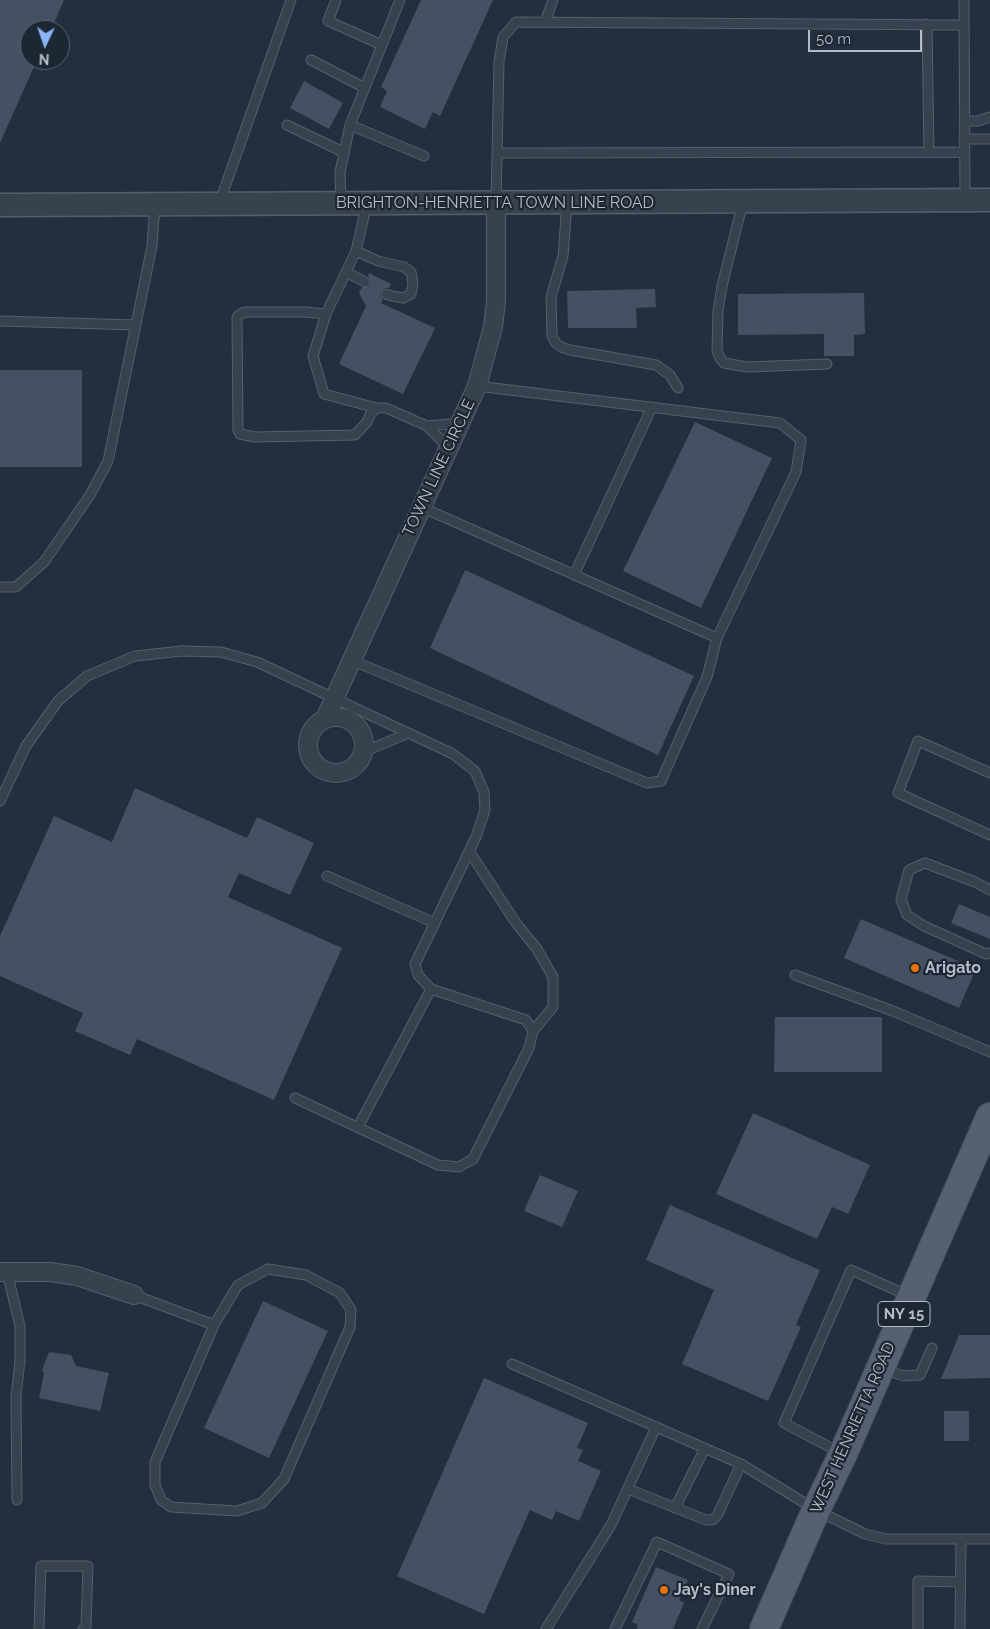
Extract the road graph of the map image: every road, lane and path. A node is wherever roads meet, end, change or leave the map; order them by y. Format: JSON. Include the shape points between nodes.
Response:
{"nodes":[{"id":1,"x":290,"y":0,"type":"edge"},
{"id":2,"x":336,"y":0,"type":"edge"},
{"id":3,"x":400,"y":0,"type":"edge"},
{"id":4,"x":554,"y":0,"type":"edge"},
{"id":5,"x":964,"y":0,"type":"edge"},
{"id":6,"x":545,"y":22,"type":"junction"},
{"id":7,"x":927,"y":24,"type":"junction"},
{"id":8,"x":964,"y":24,"type":"junction"},
{"id":9,"x":382,"y":45,"type":"junction"},
{"id":10,"x":310,"y":60,"type":"dead end"},
{"id":11,"x":365,"y":88,"type":"junction"},
{"id":12,"x":990,"y":117,"type":"edge"},
{"id":13,"x":964,"y":121,"type":"junction"},
{"id":14,"x":287,"y":125,"type":"dead end"},
{"id":15,"x":350,"y":125,"type":"junction"},
{"id":16,"x":990,"y":138,"type":"edge"},
{"id":17,"x":964,"y":139,"type":"junction"},
{"id":18,"x":343,"y":152,"type":"junction"},
{"id":19,"x":929,"y":152,"type":"junction"},
{"id":20,"x":964,"y":152,"type":"junction"},
{"id":21,"x":497,"y":153,"type":"junction"},
{"id":22,"x":424,"y":156,"type":"dead end"},
{"id":23,"x":965,"y":200,"type":"junction"},
{"id":24,"x":990,"y":200,"type":"edge"},
{"id":25,"x":743,"y":201,"type":"junction"},
{"id":26,"x":567,"y":202,"type":"junction"},
{"id":27,"x":341,"y":203,"type":"junction"},
{"id":28,"x":367,"y":203,"type":"junction"},
{"id":29,"x":496,"y":203,"type":"junction"},
{"id":30,"x":155,"y":204,"type":"junction"},
{"id":31,"x":219,"y":204,"type":"junction"},
{"id":32,"x":0,"y":205,"type":"edge"},
{"id":33,"x":356,"y":251,"type":"junction"},
{"id":34,"x":346,"y":272,"type":"junction"},
{"id":35,"x":365,"y":282,"type":"dead end"},
{"id":36,"x":386,"y":294,"type":"dead end"},
{"id":37,"x":326,"y":314,"type":"junction"},
{"id":38,"x":0,"y":321,"type":"edge"},
{"id":39,"x":136,"y":325,"type":"junction"},
{"id":40,"x":827,"y":364,"type":"dead end"},
{"id":41,"x":477,"y":386,"type":"junction"},
{"id":42,"x":678,"y":388,"type":"dead end"},
{"id":43,"x":652,"y":407,"type":"junction"},
{"id":44,"x":377,"y":408,"type":"junction"},
{"id":45,"x":460,"y":423,"type":"junction"},
{"id":46,"x":427,"y":426,"type":"junction"},
{"id":47,"x":448,"y":448,"type":"junction"},
{"id":48,"x":422,"y":507,"type":"junction"},
{"id":49,"x":574,"y":575,"type":"junction"},
{"id":50,"x":0,"y":587,"type":"edge"},
{"id":51,"x":717,"y":638,"type":"junction"},
{"id":52,"x":351,"y":660,"type":"junction"},
{"id":53,"x":334,"y":698,"type":"junction"},
{"id":54,"x":324,"y":719,"type":"junction"},
{"id":55,"x":409,"y":733,"type":"junction"},
{"id":56,"x":363,"y":752,"type":"junction"},
{"id":57,"x":990,"y":773,"type":"edge"},
{"id":58,"x":0,"y":801,"type":"edge"},
{"id":59,"x":990,"y":835,"type":"edge"},
{"id":60,"x":469,"y":852,"type":"junction"},
{"id":61,"x":327,"y":876,"type":"dead end"},
{"id":62,"x":990,"y":890,"type":"edge"},
{"id":63,"x":435,"y":922,"type":"junction"},
{"id":64,"x":990,"y":953,"type":"edge"},
{"id":65,"x":795,"y":976,"type":"dead end"},
{"id":66,"x":431,"y":989,"type":"junction"},
{"id":67,"x":533,"y":1031,"type":"junction"},
{"id":68,"x":990,"y":1052,"type":"edge"},
{"id":69,"x":295,"y":1098,"type":"dead end"},
{"id":70,"x":990,"y":1118,"type":"edge"},
{"id":71,"x":358,"y":1127,"type":"junction"},
{"id":72,"x":4,"y":1272,"type":"edge"},
{"id":73,"x":134,"y":1295,"type":"joint"},
{"id":74,"x":911,"y":1298,"type":"junction"},
{"id":75,"x":214,"y":1325,"type":"junction"},
{"id":76,"x":932,"y":1348,"type":"dead end"},
{"id":77,"x":512,"y":1364,"type":"dead end"},
{"id":78,"x":881,"y":1367,"type":"junction"},
{"id":79,"x":656,"y":1427,"type":"junction"},
{"id":80,"x":705,"y":1448,"type":"junction"},
{"id":81,"x":843,"y":1454,"type":"junction"},
{"id":82,"x":741,"y":1464,"type":"junction"},
{"id":83,"x":628,"y":1489,"type":"junction"},
{"id":84,"x":17,"y":1500,"type":"dead end"},
{"id":85,"x":675,"y":1508,"type":"junction"},
{"id":86,"x":816,"y":1510,"type":"junction"},
{"id":87,"x":960,"y":1539,"type":"junction"},
{"id":88,"x":990,"y":1539,"type":"edge"},
{"id":89,"x":960,"y":1582,"type":"junction"},
{"id":90,"x":39,"y":1629,"type":"edge"},
{"id":91,"x":83,"y":1629,"type":"edge"},
{"id":92,"x":546,"y":1629,"type":"edge"},
{"id":93,"x":615,"y":1629,"type":"edge"},
{"id":94,"x":702,"y":1629,"type":"edge"},
{"id":95,"x":764,"y":1629,"type":"edge"},
{"id":96,"x":918,"y":1629,"type":"edge"},
{"id":97,"x":960,"y":1629,"type":"edge"}],
"edges":[{"from":1,"to":31,"type":"lane"},
{"from":2,"to":9,"type":"lane","via":[[328,21]]},
{"from":3,"to":9,"type":"lane"},
{"from":4,"to":6,"type":"lane"},
{"from":5,"to":8,"type":"lane"},
{"from":6,"to":7,"type":"lane"},
{"from":6,"to":21,"type":"lane","via":[[516,22],[503,37],[499,62]]},
{"from":7,"to":8,"type":"lane"},
{"from":7,"to":19,"type":"lane"},
{"from":8,"to":13,"type":"lane"},
{"from":9,"to":11,"type":"lane"},
{"from":10,"to":11,"type":"lane"},
{"from":11,"to":15,"type":"lane"},
{"from":12,"to":13,"type":"lane"},
{"from":13,"to":17,"type":"lane"},
{"from":14,"to":18,"type":"lane"},
{"from":15,"to":18,"type":"lane"},
{"from":15,"to":22,"type":"lane"},
{"from":16,"to":17,"type":"lane"},
{"from":17,"to":20,"type":"lane"},
{"from":18,"to":27,"type":"lane"},
{"from":19,"to":20,"type":"lane"},
{"from":19,"to":21,"type":"lane"},
{"from":20,"to":23,"type":"lane"},
{"from":21,"to":29,"type":"lane"},
{"from":23,"to":24,"type":"street","name":"BRIGHTON-HENRIETTA TOWN LINE ROAD"},
{"from":23,"to":25,"type":"street","name":"BRIGHTON-HENRIETTA TOWN LINE ROAD"},
{"from":25,"to":26,"type":"street","name":"BRIGHTON-HENRIETTA TOWN LINE ROAD"},
{"from":25,"to":40,"type":"lane","via":[[718,310],[720,358],[724,363],[746,367]]},
{"from":26,"to":29,"type":"street","name":"BRIGHTON-HENRIETTA TOWN LINE ROAD"},
{"from":26,"to":42,"type":"lane","via":[[563,256],[551,297],[552,336],[556,343],[570,350],[656,365],[670,375]]},
{"from":27,"to":28,"type":"street","name":"BRIGHTON-HENRIETTA TOWN LINE ROAD"},
{"from":27,"to":31,"type":"street","name":"BRIGHTON-HENRIETTA TOWN LINE ROAD"},
{"from":28,"to":29,"type":"street","name":"BRIGHTON-HENRIETTA TOWN LINE ROAD"},
{"from":28,"to":33,"type":"lane"},
{"from":29,"to":41,"type":"street","name":"TOWN LINE CIRCLE","via":[[496,301],[493,327]]},
{"from":30,"to":31,"type":"street","name":"BRIGHTON-HENRIETTA TOWN LINE ROAD"},
{"from":30,"to":32,"type":"street","name":"BRIGHTON-HENRIETTA TOWN LINE ROAD"},
{"from":30,"to":39,"type":"lane","via":[[152,246]]},
{"from":33,"to":34,"type":"lane"},
{"from":33,"to":36,"type":"lane","via":[[411,272],[411,294],[403,298]]},
{"from":34,"to":35,"type":"lane"},
{"from":34,"to":37,"type":"lane"},
{"from":37,"to":44,"type":"lane","via":[[313,356],[324,394]]},
{"from":37,"to":44,"type":"lane","via":[[246,312],[237,317],[240,434],[254,437],[355,436]]},
{"from":38,"to":39,"type":"lane"},
{"from":39,"to":50,"type":"lane","via":[[108,461],[90,495],[44,562],[16,587]]},
{"from":41,"to":43,"type":"lane"},
{"from":41,"to":45,"type":"street","name":"TOWN LINE CIRCLE"},
{"from":43,"to":49,"type":"lane"},
{"from":43,"to":51,"type":"lane","via":[[780,423],[801,440],[796,472]]},
{"from":44,"to":46,"type":"lane","via":[[395,411]]},
{"from":45,"to":46,"type":"lane"},
{"from":45,"to":47,"type":"street","name":"TOWN LINE CIRCLE"},
{"from":46,"to":47,"type":"lane"},
{"from":47,"to":48,"type":"street","name":"TOWN LINE CIRCLE"},
{"from":48,"to":49,"type":"lane"},
{"from":48,"to":52,"type":"street","name":"TOWN LINE CIRCLE"},
{"from":49,"to":51,"type":"lane"},
{"from":51,"to":52,"type":"lane","via":[[708,677],[661,781],[647,783]]},
{"from":52,"to":53,"type":"street","name":"TOWN LINE CIRCLE"},
{"from":53,"to":54,"type":"street","name":"TOWN LINE CIRCLE"},
{"from":53,"to":55,"type":"lane"},
{"from":53,"to":58,"type":"lane","via":[[257,662],[221,652],[182,651],[135,656],[87,676],[58,701],[26,746]]},
{"from":54,"to":56,"type":"street","via":[[342,717],[358,726],[364,743]]},
{"from":54,"to":56,"type":"street","name":"TOWN LINE CIRCLE","via":[[311,732],[308,741],[312,759],[318,766],[336,773],[346,771],[360,760]]},
{"from":55,"to":56,"type":"lane"},
{"from":55,"to":60,"type":"lane","via":[[453,754],[475,771],[484,792],[485,810]]},
{"from":57,"to":59,"type":"lane","via":[[918,742],[898,793]]},
{"from":60,"to":63,"type":"lane"},
{"from":60,"to":67,"type":"lane","via":[[516,924],[537,949],[552,977],[553,1007]]},
{"from":61,"to":63,"type":"lane"},
{"from":62,"to":64,"type":"lane","via":[[926,863],[909,870],[901,900],[907,915],[924,926]]},
{"from":63,"to":66,"type":"lane","via":[[415,964],[418,976]]},
{"from":65,"to":68,"type":"lane","via":[[893,1011]]},
{"from":66,"to":67,"type":"lane","via":[[526,1020]]},
{"from":66,"to":71,"type":"lane"},
{"from":67,"to":71,"type":"lane","via":[[529,1048],[473,1159],[459,1167],[438,1165]]},
{"from":69,"to":71,"type":"lane"},
{"from":70,"to":74,"type":"main road","name":"WEST HENRIETTA ROAD","number":"NY 15"},
{"from":72,"to":73,"type":"street","via":[[50,1272],[77,1276]]},
{"from":72,"to":84,"type":"lane","via":[[20,1326],[16,1397]]},
{"from":73,"to":75,"type":"lane"},
{"from":74,"to":78,"type":"main road","name":"WEST HENRIETTA ROAD","number":"NY 15"},
{"from":74,"to":81,"type":"lane","via":[[851,1270],[784,1423]]},
{"from":75,"to":75,"type":"lane","via":[[155,1462],[155,1485],[161,1500],[171,1507],[237,1511],[262,1502],[284,1479],[350,1327],[351,1310],[340,1293],[306,1274],[268,1269],[238,1286]]},
{"from":76,"to":78,"type":"lane","via":[[920,1375],[903,1376]]},
{"from":77,"to":79,"type":"lane"},
{"from":78,"to":81,"type":"main road","name":"WEST HENRIETTA ROAD","number":"NY 15"},
{"from":79,"to":80,"type":"lane"},
{"from":79,"to":83,"type":"lane"},
{"from":80,"to":82,"type":"lane"},
{"from":80,"to":85,"type":"lane"},
{"from":81,"to":86,"type":"main road","name":"WEST HENRIETTA ROAD","number":"NY 15"},
{"from":82,"to":85,"type":"lane","via":[[717,1516],[712,1520]]},
{"from":82,"to":86,"type":"lane"},
{"from":83,"to":85,"type":"lane"},
{"from":83,"to":92,"type":"lane","via":[[611,1525]]},
{"from":86,"to":87,"type":"lane","via":[[865,1534],[879,1537]]},
{"from":86,"to":95,"type":"main road","name":"WEST HENRIETTA ROAD","number":"NY 15"},
{"from":87,"to":88,"type":"lane"},
{"from":87,"to":89,"type":"lane"},
{"from":89,"to":96,"type":"lane","via":[[918,1580]]},
{"from":89,"to":97,"type":"lane"},
{"from":90,"to":91,"type":"lane","via":[[41,1566],[88,1566],[86,1626]]},
{"from":93,"to":94,"type":"lane","via":[[657,1542],[728,1574]]}]}
